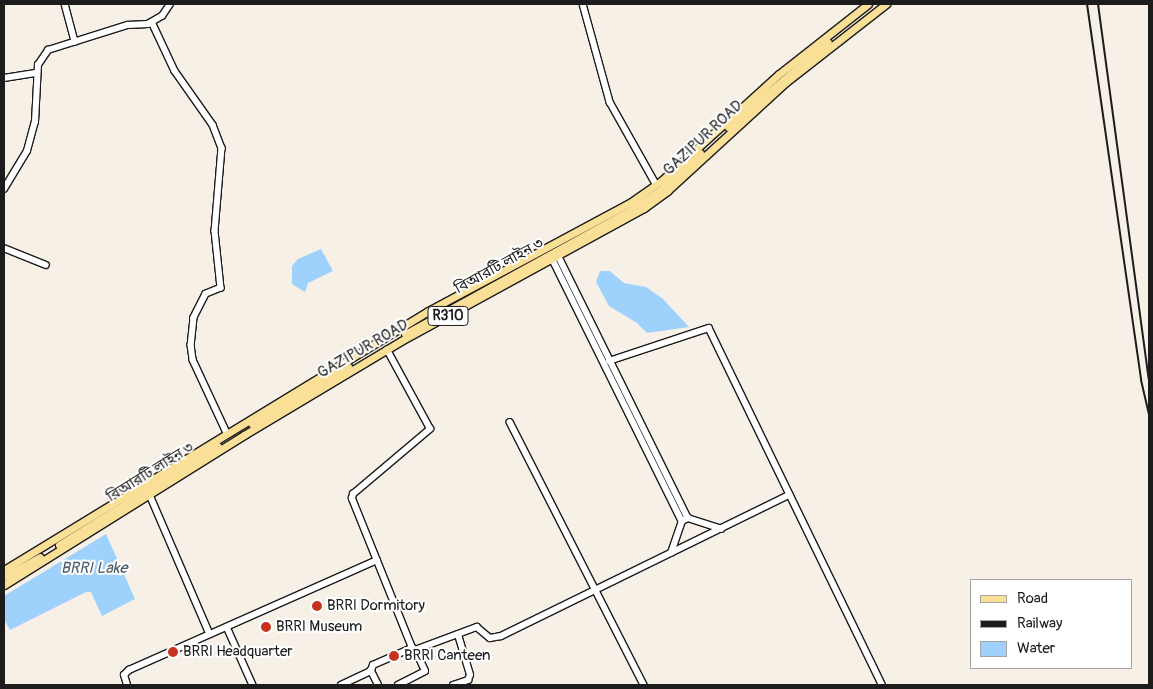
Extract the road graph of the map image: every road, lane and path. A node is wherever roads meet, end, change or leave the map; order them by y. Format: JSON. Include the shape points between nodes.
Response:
{"nodes":[{"id":1,"x":65,"y":4,"type":"edge"},
{"id":2,"x":170,"y":4,"type":"edge"},
{"id":3,"x":582,"y":4,"type":"edge"},
{"id":4,"x":878,"y":4,"type":"edge"},
{"id":5,"x":886,"y":4,"type":"edge"},
{"id":6,"x":865,"y":9,"type":"edge"},
{"id":7,"x":152,"y":22,"type":"junction"},
{"id":8,"x":75,"y":42,"type":"junction"},
{"id":9,"x":37,"y":73,"type":"junction"},
{"id":10,"x":4,"y":78,"type":"edge"},
{"id":11,"x":656,"y":184,"type":"junction"},
{"id":12,"x":4,"y":189,"type":"edge"},
{"id":13,"x":4,"y":248,"type":"edge"},
{"id":14,"x":556,"y":258,"type":"junction"},
{"id":15,"x":46,"y":265,"type":"dead end"},
{"id":16,"x":386,"y":350,"type":"junction"},
{"id":17,"x":610,"y":361,"type":"junction"},
{"id":18,"x":510,"y":422,"type":"dead end"},
{"id":19,"x":227,"y":433,"type":"junction"},
{"id":20,"x":150,"y":494,"type":"junction"},
{"id":21,"x":789,"y":495,"type":"junction"},
{"id":22,"x":688,"y":518,"type":"junction"},
{"id":23,"x":682,"y":521,"type":"junction"},
{"id":24,"x":721,"y":528,"type":"junction"},
{"id":25,"x":671,"y":553,"type":"junction"},
{"id":26,"x":376,"y":560,"type":"junction"},
{"id":27,"x":4,"y":570,"type":"edge"},
{"id":28,"x":4,"y":577,"type":"edge"},
{"id":29,"x":4,"y":585,"type":"edge"},
{"id":30,"x":598,"y":590,"type":"junction"},
{"id":31,"x":227,"y":626,"type":"junction"},
{"id":32,"x":210,"y":634,"type":"junction"},
{"id":33,"x":458,"y":635,"type":"junction"},
{"id":34,"x":414,"y":649,"type":"junction"},
{"id":35,"x":371,"y":671,"type":"junction"},
{"id":36,"x":127,"y":685,"type":"edge"},
{"id":37,"x":253,"y":685,"type":"edge"},
{"id":38,"x":341,"y":685,"type":"edge"},
{"id":39,"x":378,"y":685,"type":"edge"},
{"id":40,"x":398,"y":685,"type":"edge"},
{"id":41,"x":453,"y":685,"type":"edge"},
{"id":42,"x":644,"y":685,"type":"edge"},
{"id":43,"x":882,"y":685,"type":"edge"}],
"edges":[{"from":1,"to":8,"type":"street"},
{"from":2,"to":7,"type":"street","via":[[162,16]]},
{"from":3,"to":11,"type":"street","via":[[610,102]]},
{"from":4,"to":6,"type":"main road","name":"বিআরটি লাইন ৩"},
{"from":5,"to":6,"type":"main road","number":"R310"},
{"from":6,"to":11,"type":"main road","name":"GAZIPUR ROAD","number":"R310","via":[[779,74]]},
{"from":6,"to":14,"type":"main road","name":"GAZIPUR ROAD","number":"R310","via":[[667,191]]},
{"from":6,"to":28,"type":"main road","name":"বিআরটি লাইন ৩","via":[[762,96],[650,198],[306,392]]},
{"from":7,"to":8,"type":"street","via":[[128,24]]},
{"from":7,"to":19,"type":"street","via":[[175,71],[213,125],[222,148],[215,231],[221,288],[206,294],[194,318],[190,345],[193,360]]},
{"from":8,"to":9,"type":"street","via":[[48,50],[38,65]]},
{"from":9,"to":10,"type":"street"},
{"from":9,"to":12,"type":"street","via":[[35,122],[29,144]]},
{"from":11,"to":19,"type":"main road","name":"GAZIPUR ROAD","number":"R310","via":[[631,202],[428,311]]},
{"from":13,"to":15,"type":"street"},
{"from":14,"to":16,"type":"main road","name":"GAZIPUR ROAD","number":"R310"},
{"from":14,"to":17,"type":"street"},
{"from":14,"to":23,"type":"street"},
{"from":16,"to":20,"type":"main road","name":"GAZIPUR ROAD","number":"R310"},
{"from":16,"to":26,"type":"street","via":[[430,429],[352,494]]},
{"from":17,"to":21,"type":"street","via":[[709,328]]},
{"from":17,"to":22,"type":"street"},
{"from":18,"to":30,"type":"street"},
{"from":19,"to":27,"type":"main road","name":"GAZIPUR ROAD","number":"R310"},
{"from":20,"to":29,"type":"main road","name":"GAZIPUR ROAD","number":"R310"},
{"from":20,"to":32,"type":"street"},
{"from":21,"to":24,"type":"street"},
{"from":21,"to":43,"type":"street"},
{"from":22,"to":23,"type":"street"},
{"from":22,"to":24,"type":"street"},
{"from":23,"to":25,"type":"street"},
{"from":24,"to":25,"type":"street"},
{"from":25,"to":30,"type":"street"},
{"from":26,"to":31,"type":"street"},
{"from":26,"to":34,"type":"street"},
{"from":30,"to":33,"type":"street","via":[[501,636],[490,638],[477,627]]},
{"from":30,"to":42,"type":"street"},
{"from":31,"to":32,"type":"street"},
{"from":31,"to":37,"type":"street"},
{"from":32,"to":36,"type":"street","via":[[129,670],[124,675]]},
{"from":33,"to":34,"type":"street"},
{"from":33,"to":41,"type":"street","via":[[470,675],[468,680]]},
{"from":34,"to":35,"type":"street","via":[[373,665]]},
{"from":34,"to":40,"type":"street","via":[[424,671]]},
{"from":35,"to":38,"type":"street"},
{"from":35,"to":39,"type":"street"}]}
